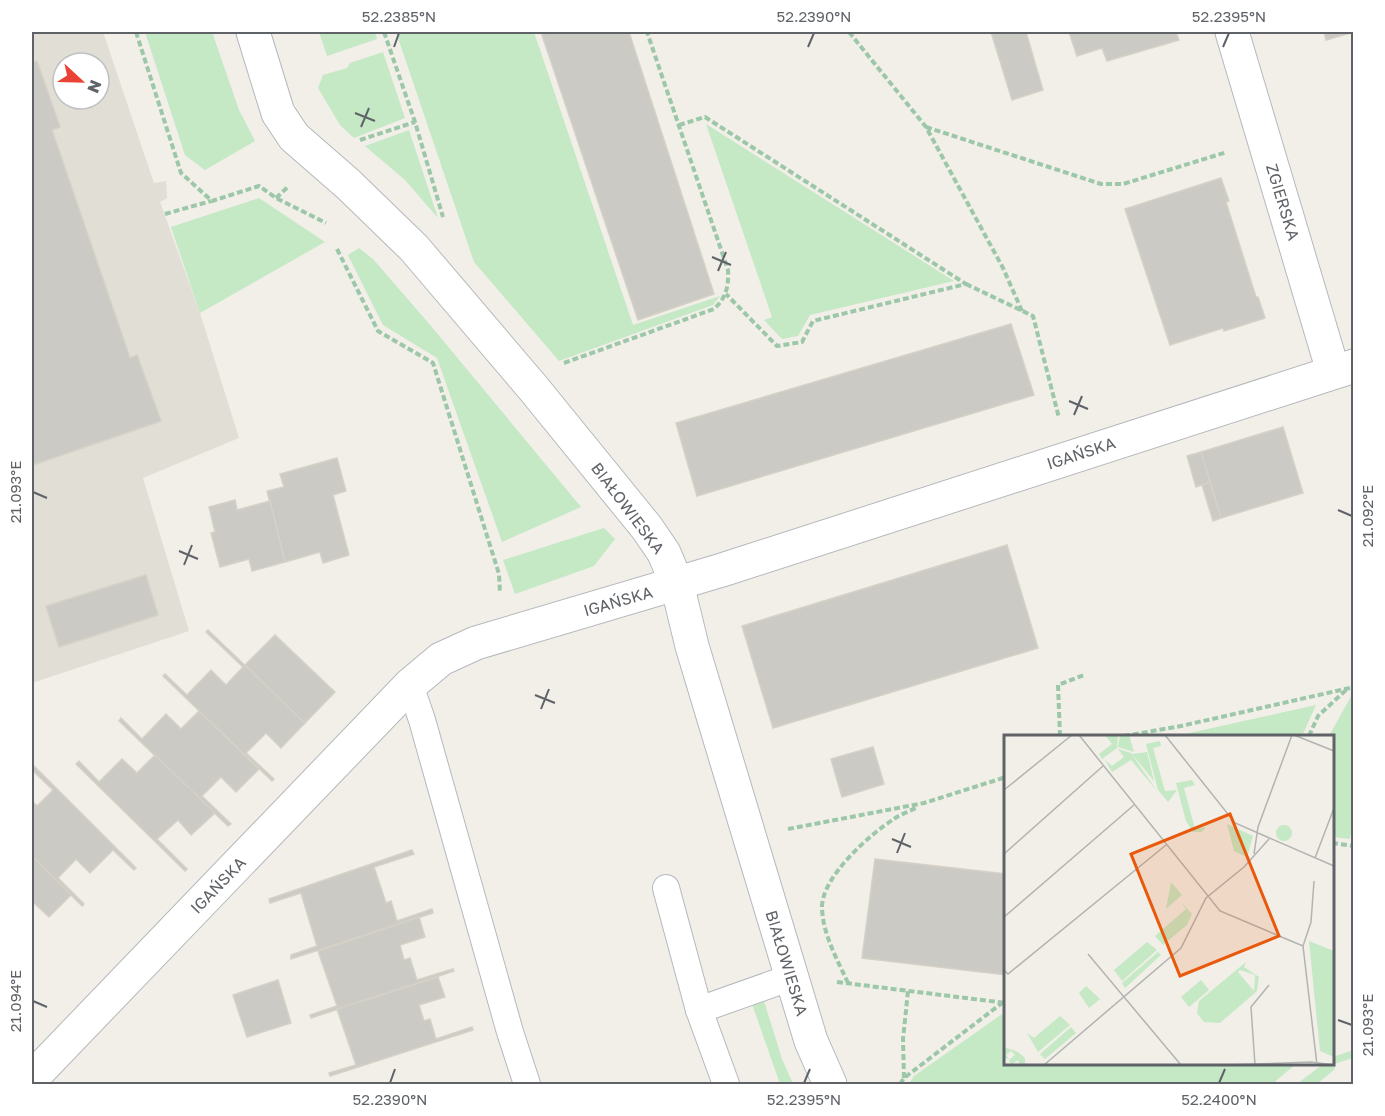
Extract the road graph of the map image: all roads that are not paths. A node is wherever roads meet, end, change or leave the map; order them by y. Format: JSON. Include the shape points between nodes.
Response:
{"nodes":[{"id":1,"x":253,"y":32,"type":"edge"},
{"id":2,"x":1232,"y":32,"type":"edge"},
{"id":3,"x":1343,"y":369,"type":"edge"},
{"id":4,"x":677,"y":584,"type":"junction"},
{"id":5,"x":410,"y":685,"type":"junction"},
{"id":6,"x":666,"y":888,"type":"dead end"},
{"id":7,"x":792,"y":978,"type":"junction"},
{"id":8,"x":699,"y":1010,"type":"junction"},
{"id":9,"x":32,"y":1078,"type":"edge"},
{"id":10,"x":526,"y":1084,"type":"edge"},
{"id":11,"x":726,"y":1084,"type":"edge"},
{"id":12,"x":830,"y":1084,"type":"edge"}],
"edges":[{"from":1,"to":4,"type":"street","name":"BIAŁOWIESKA","via":[[278,113],[294,137],[385,217],[422,257],[647,528],[664,553]]},
{"from":2,"to":3,"type":"street","name":"ZGIERSKA","via":[[1264,140]]},
{"from":3,"to":4,"type":"street","name":"IGAŃSKA"},
{"from":4,"to":5,"type":"street","name":"IGAŃSKA","via":[[476,643],[441,659]]},
{"from":4,"to":7,"type":"street","name":"BIAŁOWIESKA"},
{"from":5,"to":9,"type":"street","name":"IGAŃSKA"},
{"from":5,"to":10,"type":"lane"},
{"from":6,"to":8,"type":"lane"},
{"from":7,"to":8,"type":"lane"},
{"from":7,"to":12,"type":"street","name":"BIAŁOWIESKA","via":[[811,1041]]},
{"from":8,"to":11,"type":"lane"}]}
